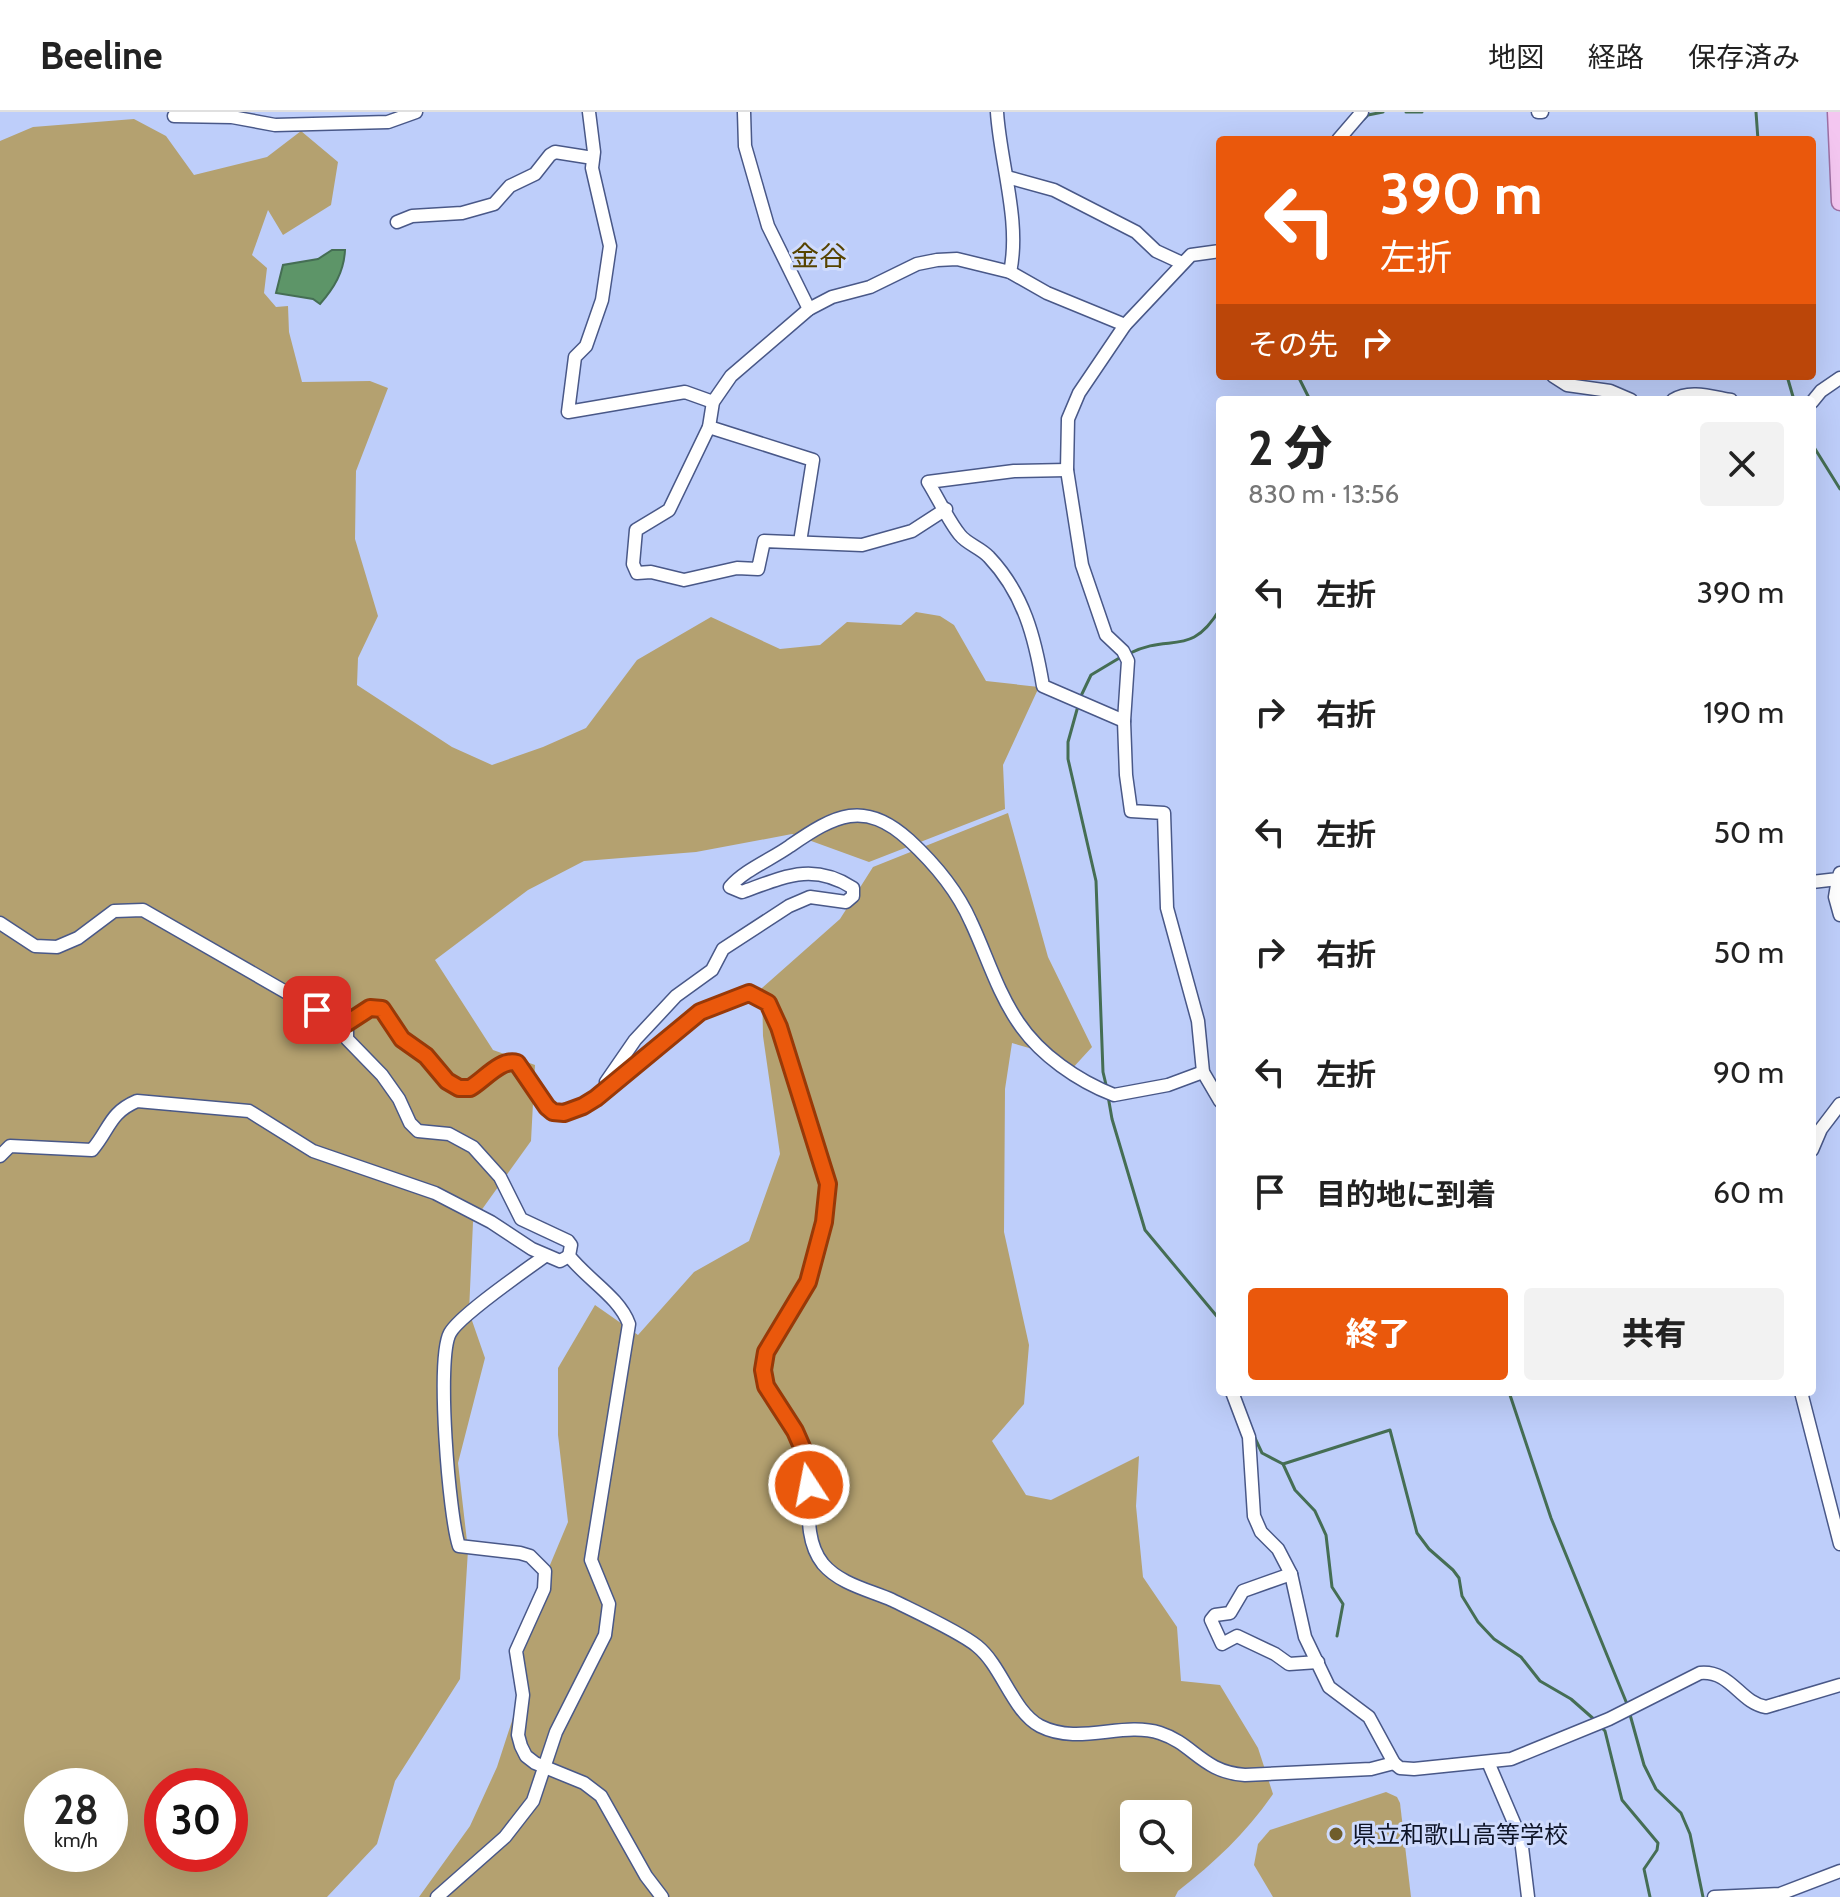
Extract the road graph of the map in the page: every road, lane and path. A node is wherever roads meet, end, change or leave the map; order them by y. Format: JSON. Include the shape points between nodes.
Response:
{"nodes":[{"id":1,"x":416,"y":112,"type":"edge"},
{"id":2,"x":589,"y":112,"type":"edge"},
{"id":3,"x":744,"y":112,"type":"edge"},
{"id":4,"x":997,"y":112,"type":"edge"},
{"id":5,"x":1362,"y":112,"type":"edge"},
{"id":6,"x":1836,"y":112,"type":"edge"},
{"id":7,"x":174,"y":116,"type":"dead end"},
{"id":8,"x":1341,"y":136,"type":"edge"},
{"id":9,"x":593,"y":158,"type":"junction"},
{"id":10,"x":1007,"y":177,"type":"junction"},
{"id":11,"x":1840,"y":202,"type":"edge"},
{"id":12,"x":397,"y":222,"type":"dead end"},
{"id":13,"x":1216,"y":252,"type":"edge"},
{"id":14,"x":1182,"y":263,"type":"junction"},
{"id":15,"x":1010,"y":272,"type":"junction"},
{"id":16,"x":809,"y":309,"type":"junction"},
{"id":17,"x":1125,"y":325,"type":"junction"},
{"id":18,"x":1840,"y":378,"type":"edge"},
{"id":19,"x":1559,"y":380,"type":"edge"},
{"id":20,"x":1622,"y":396,"type":"edge"},
{"id":21,"x":1679,"y":396,"type":"edge"},
{"id":22,"x":1705,"y":396,"type":"edge"},
{"id":23,"x":1816,"y":397,"type":"edge"},
{"id":24,"x":713,"y":402,"type":"junction"},
{"id":25,"x":709,"y":427,"type":"junction"},
{"id":26,"x":1067,"y":470,"type":"junction"},
{"id":27,"x":946,"y":509,"type":"junction"},
{"id":28,"x":800,"y":542,"type":"junction"},
{"id":29,"x":1124,"y":721,"type":"junction"},
{"id":30,"x":1839,"y":876,"type":"edge"},
{"id":31,"x":1816,"y":881,"type":"edge"},
{"id":32,"x":1840,"y":915,"type":"edge"},
{"id":33,"x":0,"y":923,"type":"edge"},
{"id":34,"x":347,"y":1023,"type":"junction"},
{"id":35,"x":1203,"y":1072,"type":"junction"},
{"id":36,"x":1216,"y":1094,"type":"edge"},
{"id":37,"x":596,"y":1098,"type":"junction"},
{"id":38,"x":1840,"y":1104,"type":"edge"},
{"id":39,"x":1816,"y":1141,"type":"edge"},
{"id":40,"x":0,"y":1156,"type":"edge"},
{"id":41,"x":545,"y":1256,"type":"junction"},
{"id":42,"x":569,"y":1256,"type":"junction"},
{"id":43,"x":1234,"y":1396,"type":"edge"},
{"id":44,"x":1802,"y":1396,"type":"edge"},
{"id":45,"x":1840,"y":1544,"type":"edge"},
{"id":46,"x":1291,"y":1574,"type":"junction"},
{"id":47,"x":1318,"y":1662,"type":"junction"},
{"id":48,"x":1840,"y":1685,"type":"edge"},
{"id":49,"x":1488,"y":1762,"type":"junction"},
{"id":50,"x":1394,"y":1763,"type":"junction"},
{"id":51,"x":545,"y":1767,"type":"junction"},
{"id":52,"x":1840,"y":1871,"type":"edge"},
{"id":53,"x":437,"y":1897,"type":"edge"},
{"id":54,"x":662,"y":1897,"type":"edge"},
{"id":55,"x":1528,"y":1897,"type":"edge"},
{"id":56,"x":1714,"y":1897,"type":"edge"}],
"edges":[{"from":1,"to":7,"type":"street","via":[[388,122],[275,125],[232,117]]},
{"from":2,"to":9,"type":"street"},
{"from":3,"to":16,"type":"street","via":[[745,146],[768,226]]},
{"from":4,"to":10,"type":"street"},
{"from":5,"to":8,"type":"street"},
{"from":6,"to":11,"type":"main road"},
{"from":9,"to":12,"type":"street","via":[[555,152],[494,204]]},
{"from":9,"to":24,"type":"street","via":[[610,246],[602,300],[586,346],[575,357],[568,412],[685,392]]},
{"from":10,"to":14,"type":"street","via":[[1054,190],[1136,232],[1156,251]]},
{"from":10,"to":15,"type":"street"},
{"from":13,"to":14,"type":"street","via":[[1191,255]]},
{"from":14,"to":17,"type":"street"},
{"from":15,"to":16,"type":"street","via":[[957,259],[937,260]]},
{"from":15,"to":17,"type":"street"},
{"from":16,"to":24,"type":"street","via":[[744,362]]},
{"from":17,"to":26,"type":"street","via":[[1079,393],[1068,419]]},
{"from":18,"to":23,"type":"street"},
{"from":19,"to":20,"type":"street"},
{"from":21,"to":22,"type":"street"},
{"from":24,"to":25,"type":"street"},
{"from":25,"to":28,"type":"street","via":[[813,460]]},
{"from":25,"to":28,"type":"street","via":[[669,510],[636,530],[637,573],[684,580],[737,568],[758,569],[764,541]]},
{"from":26,"to":27,"type":"street","via":[[928,482]]},
{"from":26,"to":29,"type":"street","via":[[1082,565],[1106,635],[1128,661]]},
{"from":27,"to":28,"type":"street","via":[[912,531],[862,545]]},
{"from":27,"to":29,"type":"street","via":[[961,537],[987,554],[1011,583],[1033,634],[1043,686]]},
{"from":29,"to":35,"type":"street","via":[[1131,811],[1164,813],[1167,908],[1198,1021]]},
{"from":30,"to":31,"type":"street"},
{"from":30,"to":32,"type":"street","via":[[1835,897]]},
{"from":33,"to":34,"type":"street","via":[[35,946],[57,947],[114,911],[143,910]]},
{"from":34,"to":37,"type":"street","via":[[370,1008],[382,1009],[402,1039],[459,1088],[470,1088],[511,1061],[553,1112],[573,1110]]},
{"from":34,"to":42,"type":"street","via":[[347,1039],[382,1075],[410,1123],[418,1131],[449,1134],[473,1147],[500,1177],[521,1219],[568,1241]]},
{"from":35,"to":36,"type":"street"},
{"from":35,"to":37,"type":"street","via":[[1114,1095],[1061,1066],[1037,1045],[1003,997],[971,922],[934,863],[893,825],[864,815],[820,825],[737,878],[730,887],[742,892],[808,873],[833,876],[853,888],[853,896],[846,902],[810,897],[723,949],[712,970],[676,996],[635,1040]]},
{"from":37,"to":50,"type":"street","via":[[700,1012],[749,993],[768,1003],[828,1184],[808,1282],[766,1352],[763,1370],[766,1386],[806,1456],[814,1549],[837,1576],[977,1646],[1039,1726],[1066,1734],[1159,1733],[1225,1773],[1371,1769]]},
{"from":38,"to":39,"type":"street"},
{"from":40,"to":41,"type":"street","via":[[10,1146],[92,1150],[113,1115],[137,1101],[249,1111],[313,1151],[435,1193]]},
{"from":41,"to":42,"type":"street","via":[[560,1261]]},
{"from":41,"to":51,"type":"street","via":[[453,1329],[444,1363],[449,1482],[458,1544],[530,1556],[545,1571],[539,1603],[516,1651],[523,1695],[518,1735],[526,1756]]},
{"from":42,"to":51,"type":"street","via":[[616,1302],[629,1324],[591,1560],[609,1604],[608,1623]]},
{"from":43,"to":46,"type":"street","via":[[1249,1437],[1254,1516]]},
{"from":44,"to":45,"type":"street"},
{"from":46,"to":47,"type":"street","via":[[1301,1625]]},
{"from":46,"to":47,"type":"street","via":[[1243,1591],[1230,1613],[1211,1620],[1222,1644],[1237,1636],[1289,1664]]},
{"from":47,"to":50,"type":"street","via":[[1329,1687],[1369,1717]]},
{"from":48,"to":49,"type":"street","via":[[1766,1707],[1726,1678],[1700,1673],[1554,1743]]},
{"from":49,"to":50,"type":"street","via":[[1414,1769]]},
{"from":49,"to":55,"type":"street","via":[[1521,1839]]},
{"from":51,"to":53,"type":"street","via":[[521,1820]]},
{"from":51,"to":54,"type":"street","via":[[601,1796]]},
{"from":52,"to":56,"type":"street","via":[[1780,1894]]}]}
